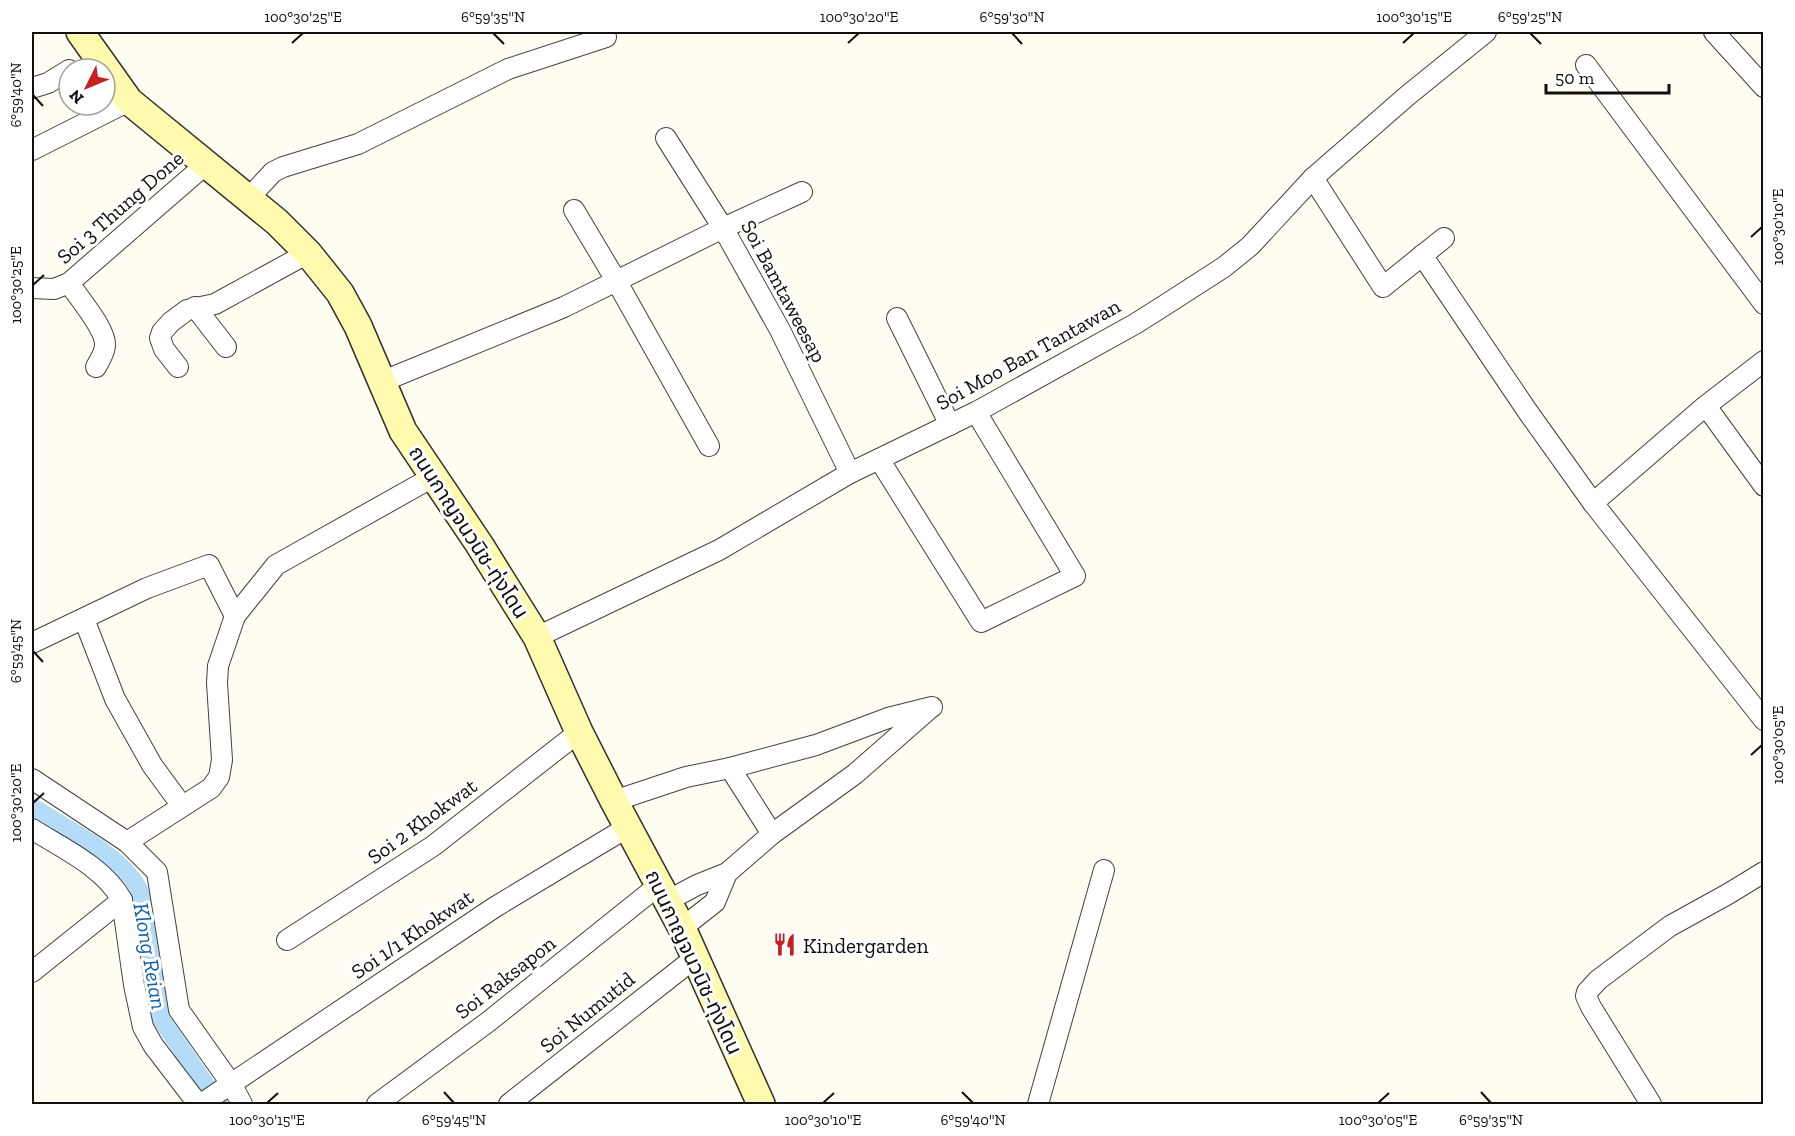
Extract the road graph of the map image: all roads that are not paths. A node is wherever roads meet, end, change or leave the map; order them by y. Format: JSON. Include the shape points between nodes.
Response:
{"nodes":[{"id":1,"x":80,"y":32,"type":"edge"},
{"id":2,"x":1486,"y":32,"type":"edge"},
{"id":3,"x":1714,"y":32,"type":"edge"},
{"id":4,"x":606,"y":37,"type":"dead end"},
{"id":5,"x":95,"y":54,"type":"junction"},
{"id":6,"x":90,"y":57,"type":"edge"},
{"id":7,"x":1586,"y":65,"type":"dead end"},
{"id":8,"x":57,"y":78,"type":"edge"},
{"id":9,"x":1764,"y":87,"type":"edge"},
{"id":10,"x":32,"y":88,"type":"edge"},
{"id":11,"x":129,"y":101,"type":"junction"},
{"id":12,"x":666,"y":138,"type":"dead end"},
{"id":13,"x":32,"y":150,"type":"edge"},
{"id":14,"x":205,"y":165,"type":"junction"},
{"id":15,"x":1313,"y":178,"type":"junction"},
{"id":16,"x":802,"y":192,"type":"dead end"},
{"id":17,"x":248,"y":200,"type":"junction"},
{"id":18,"x":574,"y":210,"type":"dead end"},
{"id":19,"x":723,"y":228,"type":"junction"},
{"id":20,"x":1444,"y":238,"type":"dead end"},
{"id":21,"x":308,"y":253,"type":"junction"},
{"id":22,"x":1422,"y":255,"type":"junction"},
{"id":23,"x":617,"y":282,"type":"junction"},
{"id":24,"x":69,"y":284,"type":"junction"},
{"id":25,"x":32,"y":288,"type":"edge"},
{"id":26,"x":1764,"y":304,"type":"edge"},
{"id":27,"x":195,"y":307,"type":"junction"},
{"id":28,"x":897,"y":318,"type":"dead end"},
{"id":29,"x":226,"y":347,"type":"dead end"},
{"id":30,"x":1764,"y":361,"type":"edge"},
{"id":31,"x":96,"y":367,"type":"dead end"},
{"id":32,"x":178,"y":367,"type":"dead end"},
{"id":33,"x":381,"y":382,"type":"junction"},
{"id":34,"x":1706,"y":406,"type":"junction"},
{"id":35,"x":976,"y":412,"type":"junction"},
{"id":36,"x":950,"y":425,"type":"junction"},
{"id":37,"x":709,"y":447,"type":"dead end"},
{"id":38,"x":879,"y":459,"type":"junction"},
{"id":39,"x":850,"y":473,"type":"junction"},
{"id":40,"x":433,"y":477,"type":"junction"},
{"id":41,"x":1764,"y":486,"type":"edge"},
{"id":42,"x":1593,"y":503,"type":"junction"},
{"id":43,"x":235,"y":616,"type":"junction"},
{"id":44,"x":84,"y":619,"type":"junction"},
{"id":45,"x":537,"y":637,"type":"junction"},
{"id":46,"x":32,"y":643,"type":"edge"},
{"id":47,"x":1764,"y":720,"type":"edge"},
{"id":48,"x":579,"y":732,"type":"junction"},
{"id":49,"x":730,"y":768,"type":"junction"},
{"id":50,"x":32,"y":779,"type":"edge"},
{"id":51,"x":614,"y":801,"type":"junction"},
{"id":52,"x":182,"y":806,"type":"junction"},
{"id":53,"x":628,"y":827,"type":"junction"},
{"id":54,"x":32,"y":829,"type":"edge"},
{"id":55,"x":772,"y":834,"type":"junction"},
{"id":56,"x":127,"y":842,"type":"junction"},
{"id":57,"x":1104,"y":870,"type":"dead end"},
{"id":58,"x":1764,"y":872,"type":"edge"},
{"id":59,"x":728,"y":873,"type":"junction"},
{"id":60,"x":663,"y":893,"type":"junction"},
{"id":61,"x":122,"y":900,"type":"junction"},
{"id":62,"x":682,"y":928,"type":"junction"},
{"id":63,"x":287,"y":940,"type":"dead end"},
{"id":64,"x":696,"y":957,"type":"junction"},
{"id":65,"x":32,"y":972,"type":"edge"},
{"id":66,"x":230,"y":1086,"type":"junction"},
{"id":67,"x":757,"y":1103,"type":"edge"},
{"id":68,"x":201,"y":1104,"type":"edge"},
{"id":69,"x":242,"y":1104,"type":"edge"},
{"id":70,"x":377,"y":1104,"type":"edge"},
{"id":71,"x":509,"y":1104,"type":"edge"},
{"id":72,"x":1038,"y":1104,"type":"edge"},
{"id":73,"x":1652,"y":1104,"type":"edge"}],
"edges":[{"from":1,"to":5,"type":"street","name":"ถนนกาญจนวนิช-ทุ่งโดน"},
{"from":2,"to":15,"type":"street","name":"Soi Moo Ban Tantawan"},
{"from":3,"to":9,"type":"street"},
{"from":4,"to":17,"type":"street","via":[[508,69],[358,144],[283,167],[273,172]]},
{"from":5,"to":6,"type":"street"},
{"from":5,"to":11,"type":"street","name":"ถนนกาญจนวนิช-ทุ่งโดน"},
{"from":7,"to":26,"type":"street"},
{"from":8,"to":10,"type":"street"},
{"from":11,"to":13,"type":"street"},
{"from":11,"to":14,"type":"street","name":"ถนนกาญจนวนิช-ทุ่งโดน"},
{"from":12,"to":19,"type":"street","name":"Soi Bamtaweesap"},
{"from":14,"to":17,"type":"street","name":"ถนนกาญจนวนิช-ทุ่งโดน"},
{"from":14,"to":24,"type":"street","name":"Soi 3 Thung Done"},
{"from":15,"to":22,"type":"street","via":[[1383,287]]},
{"from":15,"to":35,"type":"street","name":"Soi Moo Ban Tantawan","via":[[1250,246],[1224,267],[1135,324]]},
{"from":16,"to":19,"type":"street"},
{"from":17,"to":21,"type":"street","name":"ถนนกาญจนวนิช-ทุ่งโดน"},
{"from":18,"to":23,"type":"street"},
{"from":19,"to":23,"type":"street"},
{"from":19,"to":39,"type":"street","name":"Soi Bamtaweesap","via":[[780,330]]},
{"from":20,"to":22,"type":"street"},
{"from":21,"to":27,"type":"street","via":[[215,304]]},
{"from":21,"to":33,"type":"street","name":"ถนนกาญจนวนิช-ทุ่งโดน","via":[[349,308]]},
{"from":22,"to":42,"type":"street"},
{"from":23,"to":33,"type":"street","via":[[564,308]]},
{"from":23,"to":37,"type":"street"},
{"from":24,"to":25,"type":"street","name":"Soi 3 Thung Done","via":[[54,289]]},
{"from":24,"to":31,"type":"street","via":[[105,340]]},
{"from":27,"to":29,"type":"street"},
{"from":27,"to":32,"type":"street","via":[[171,322],[160,338]]},
{"from":28,"to":36,"type":"street"},
{"from":30,"to":34,"type":"street"},
{"from":33,"to":40,"type":"street","name":"ถนนกาญจนวนิช-ทุ่งโดน","via":[[403,431]]},
{"from":34,"to":41,"type":"street"},
{"from":34,"to":42,"type":"street"},
{"from":35,"to":36,"type":"street","name":"Soi Moo Ban Tantawan"},
{"from":35,"to":38,"type":"street","via":[[1075,576],[981,622]]},
{"from":36,"to":38,"type":"street","name":"Soi Moo Ban Tantawan"},
{"from":38,"to":39,"type":"street","name":"Soi Moo Ban Tantawan"},
{"from":39,"to":45,"type":"street","name":"Soi Moo Ban Tantawan","via":[[719,550]]},
{"from":40,"to":43,"type":"street","via":[[276,565]]},
{"from":40,"to":45,"type":"street","name":"ถนนกาญจนวนิช-ทุ่งโดน"},
{"from":42,"to":47,"type":"street"},
{"from":43,"to":44,"type":"street","via":[[209,565],[147,588]]},
{"from":43,"to":52,"type":"street","via":[[217,674],[221,769],[211,788]]},
{"from":44,"to":46,"type":"street"},
{"from":44,"to":52,"type":"street","via":[[115,699],[152,765]]},
{"from":45,"to":48,"type":"street","name":"ถนนกาญจนวนิช-ทุ่งโดน"},
{"from":48,"to":51,"type":"street","name":"ถนนกาญจนวนิช-ทุ่งโดน"},
{"from":48,"to":63,"type":"street","name":"Soi 2 Khokwat","via":[[433,846]]},
{"from":49,"to":51,"type":"street","via":[[686,777]]},
{"from":49,"to":55,"type":"street"},
{"from":49,"to":55,"type":"street","via":[[932,707],[855,774]]},
{"from":50,"to":56,"type":"street"},
{"from":51,"to":53,"type":"street","name":"ถนนกาญจนวนิช-ทุ่งโดน"},
{"from":52,"to":56,"type":"street"},
{"from":53,"to":60,"type":"street","name":"ถนนกาญจนวนิช-ทุ่งโดน"},
{"from":53,"to":66,"type":"street","name":"Soi 1/1 Khokwat","via":[[495,907]]},
{"from":54,"to":61,"type":"street","via":[[98,872]]},
{"from":55,"to":59,"type":"street"},
{"from":56,"to":66,"type":"street","via":[[157,872],[179,1010]]},
{"from":57,"to":72,"type":"street"},
{"from":58,"to":73,"type":"street","via":[[1670,926],[1587,992],[1591,1007]]},
{"from":59,"to":60,"type":"street","name":"Soi Raksapon"},
{"from":59,"to":62,"type":"street","via":[[715,902]]},
{"from":60,"to":62,"type":"street","name":"ถนนกาญจนวนิช-ทุ่งโดน"},
{"from":60,"to":70,"type":"street","name":"Soi Raksapon"},
{"from":61,"to":65,"type":"street"},
{"from":61,"to":68,"type":"street","via":[[143,1027]]},
{"from":62,"to":64,"type":"street","name":"ถนนกาญจนวนิช-ทุ่งโดน"},
{"from":64,"to":67,"type":"street","name":"ถนนกาญจนวนิช-ทุ่งโดน"},
{"from":64,"to":71,"type":"street","name":"Soi Numutid"},
{"from":66,"to":68,"type":"street","name":"Soi 1/1 Khokwat"},
{"from":66,"to":69,"type":"street"}]}
